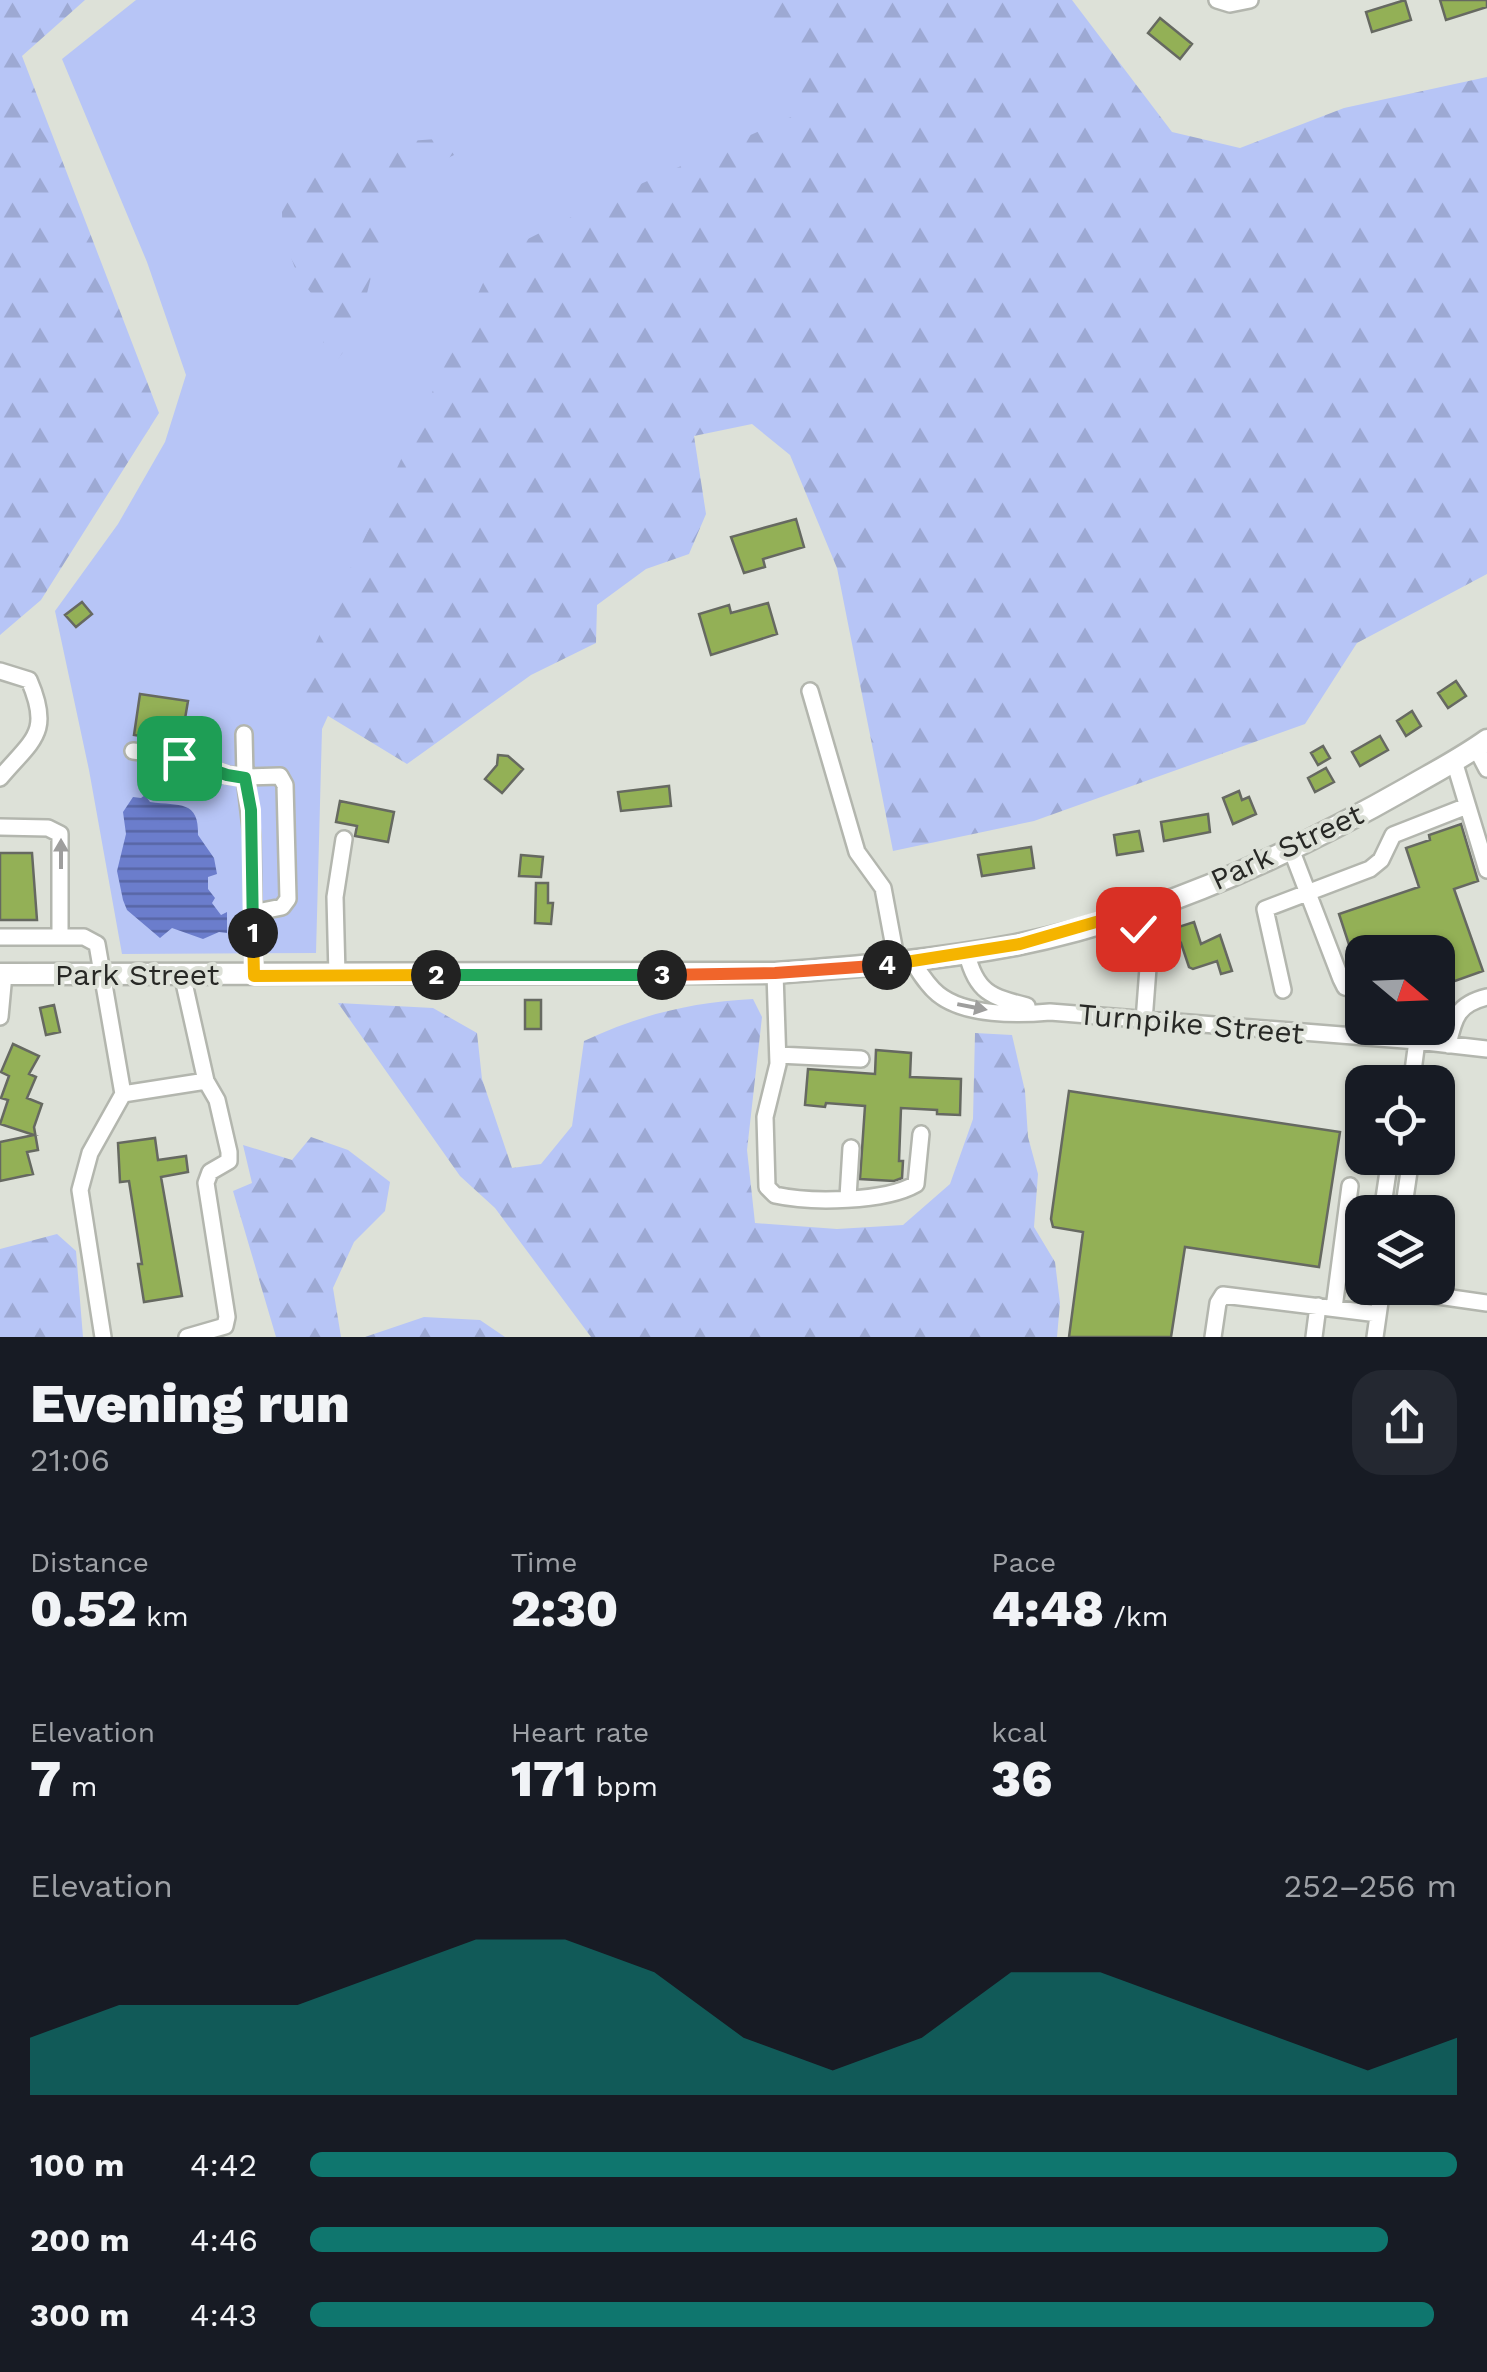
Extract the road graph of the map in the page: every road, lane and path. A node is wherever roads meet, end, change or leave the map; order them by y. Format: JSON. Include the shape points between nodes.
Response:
{"nodes":[{"id":1,"x":1217,"y":0,"type":"edge"},
{"id":2,"x":1250,"y":0,"type":"edge"},
{"id":3,"x":0,"y":671,"type":"edge"},
{"id":4,"x":810,"y":691,"type":"dead end"},
{"id":5,"x":244,"y":734,"type":"dead end"},
{"id":6,"x":1481,"y":744,"type":"edge"},
{"id":7,"x":133,"y":751,"type":"dead end"},
{"id":8,"x":1454,"y":761,"type":"junction"},
{"id":9,"x":1487,"y":768,"type":"edge"},
{"id":10,"x":0,"y":778,"type":"edge"},
{"id":11,"x":245,"y":778,"type":"junction"},
{"id":12,"x":1467,"y":806,"type":"junction"},
{"id":13,"x":0,"y":827,"type":"edge"},
{"id":14,"x":344,"y":839,"type":"dead end"},
{"id":15,"x":1291,"y":849,"type":"junction"},
{"id":16,"x":1487,"y":870,"type":"edge"},
{"id":17,"x":1308,"y":892,"type":"junction"},
{"id":18,"x":1134,"y":911,"type":"junction"},
{"id":19,"x":252,"y":913,"type":"junction"},
{"id":20,"x":0,"y":937,"type":"edge"},
{"id":21,"x":60,"y":937,"type":"junction"},
{"id":22,"x":967,"y":954,"type":"junction"},
{"id":23,"x":905,"y":963,"type":"junction"},
{"id":24,"x":775,"y":973,"type":"junction"},
{"id":25,"x":2,"y":974,"type":"edge"},
{"id":26,"x":182,"y":974,"type":"junction"},
{"id":27,"x":100,"y":975,"type":"junction"},
{"id":28,"x":337,"y":975,"type":"junction"},
{"id":29,"x":254,"y":976,"type":"junction"},
{"id":30,"x":1345,"y":986,"type":"edge"},
{"id":31,"x":1283,"y":990,"type":"dead end"},
{"id":32,"x":1487,"y":997,"type":"edge"},
{"id":33,"x":1,"y":1007,"type":"edge"},
{"id":34,"x":1455,"y":1009,"type":"edge"},
{"id":35,"x":1050,"y":1012,"type":"junction"},
{"id":36,"x":0,"y":1017,"type":"edge"},
{"id":37,"x":1144,"y":1021,"type":"junction"},
{"id":38,"x":1345,"y":1036,"type":"edge"},
{"id":39,"x":1448,"y":1045,"type":"edge"},
{"id":40,"x":1487,"y":1050,"type":"edge"},
{"id":41,"x":778,"y":1054,"type":"junction"},
{"id":42,"x":862,"y":1059,"type":"dead end"},
{"id":43,"x":206,"y":1082,"type":"junction"},
{"id":44,"x":123,"y":1094,"type":"junction"},
{"id":45,"x":921,"y":1134,"type":"dead end"},
{"id":46,"x":850,"y":1148,"type":"dead end"},
{"id":47,"x":1350,"y":1186,"type":"dead end"},
{"id":48,"x":848,"y":1198,"type":"junction"},
{"id":49,"x":1455,"y":1298,"type":"edge"},
{"id":50,"x":1487,"y":1303,"type":"edge"},
{"id":51,"x":1379,"y":1305,"type":"edge"},
{"id":52,"x":1326,"y":1307,"type":"junction"},
{"id":53,"x":1378,"y":1314,"type":"junction"},
{"id":54,"x":103,"y":1337,"type":"edge"},
{"id":55,"x":187,"y":1337,"type":"edge"},
{"id":56,"x":1214,"y":1337,"type":"edge"},
{"id":57,"x":1314,"y":1337,"type":"edge"},
{"id":58,"x":1375,"y":1337,"type":"edge"}],
"edges":[{"from":1,"to":2,"type":"street"},
{"from":3,"to":10,"type":"street","via":[[29,680],[41,726]]},
{"from":4,"to":23,"type":"street","via":[[858,852],[883,888]]},
{"from":5,"to":11,"type":"street"},
{"from":6,"to":8,"type":"main road","name":"Park Street"},
{"from":6,"to":9,"type":"street"},
{"from":7,"to":11,"type":"street"},
{"from":8,"to":12,"type":"street"},
{"from":8,"to":15,"type":"main road","name":"Park Street"},
{"from":11,"to":19,"type":"street"},
{"from":11,"to":19,"type":"street","via":[[280,776],[284,784],[288,899],[282,907]]},
{"from":12,"to":16,"type":"street"},
{"from":12,"to":17,"type":"street","via":[[1393,835],[1370,869]]},
{"from":21,"to":13,"type":"street","one_way":true,"via":[[60,834]]},
{"from":14,"to":28,"type":"street","via":[[335,898]]},
{"from":15,"to":17,"type":"street"},
{"from":15,"to":18,"type":"main road","name":"Park Street"},
{"from":17,"to":30,"type":"street"},
{"from":17,"to":31,"type":"street","via":[[1265,909]]},
{"from":18,"to":22,"type":"main road","name":"Park Street"},
{"from":18,"to":37,"type":"street","via":[[1148,968]]},
{"from":19,"to":29,"type":"street"},
{"from":20,"to":21,"type":"street"},
{"from":21,"to":27,"type":"street","via":[[94,941]]},
{"from":22,"to":23,"type":"main road","name":"Park Street"},
{"from":22,"to":35,"type":"street","via":[[987,992]]},
{"from":23,"to":24,"type":"main road","name":"Park Street"},
{"from":23,"to":35,"type":"street","name":"Turnpike Street","one_way":true,"via":[[954,1004]]},
{"from":24,"to":28,"type":"main road","name":"Park Street"},
{"from":24,"to":41,"type":"street"},
{"from":25,"to":27,"type":"main road","name":"Park Street"},
{"from":25,"to":33,"type":"street"},
{"from":26,"to":27,"type":"main road","name":"Park Street"},
{"from":26,"to":29,"type":"main road","name":"Park Street"},
{"from":26,"to":43,"type":"street"},
{"from":27,"to":44,"type":"street"},
{"from":28,"to":29,"type":"main road","name":"Park Street"},
{"from":32,"to":34,"type":"street"},
{"from":33,"to":36,"type":"street"},
{"from":35,"to":37,"type":"street","name":"Turnpike Street"},
{"from":37,"to":38,"type":"street","name":"Turnpike Street"},
{"from":39,"to":40,"type":"street","name":"Turnpike Street"},
{"from":41,"to":42,"type":"street"},
{"from":41,"to":48,"type":"street","via":[[765,1117],[767,1187],[775,1196]]},
{"from":43,"to":44,"type":"street"},
{"from":43,"to":55,"type":"street","via":[[229,1152],[229,1161],[210,1172],[206,1183],[227,1317],[218,1330]]},
{"from":44,"to":54,"type":"street","via":[[90,1152],[80,1190]]},
{"from":45,"to":48,"type":"street","via":[[916,1184]]},
{"from":46,"to":48,"type":"street"},
{"from":47,"to":52,"type":"street"},
{"from":49,"to":50,"type":"street"},
{"from":51,"to":53,"type":"street"},
{"from":52,"to":53,"type":"street"},
{"from":52,"to":56,"type":"street","via":[[1223,1295]]},
{"from":52,"to":57,"type":"street"},
{"from":53,"to":58,"type":"street"}]}
